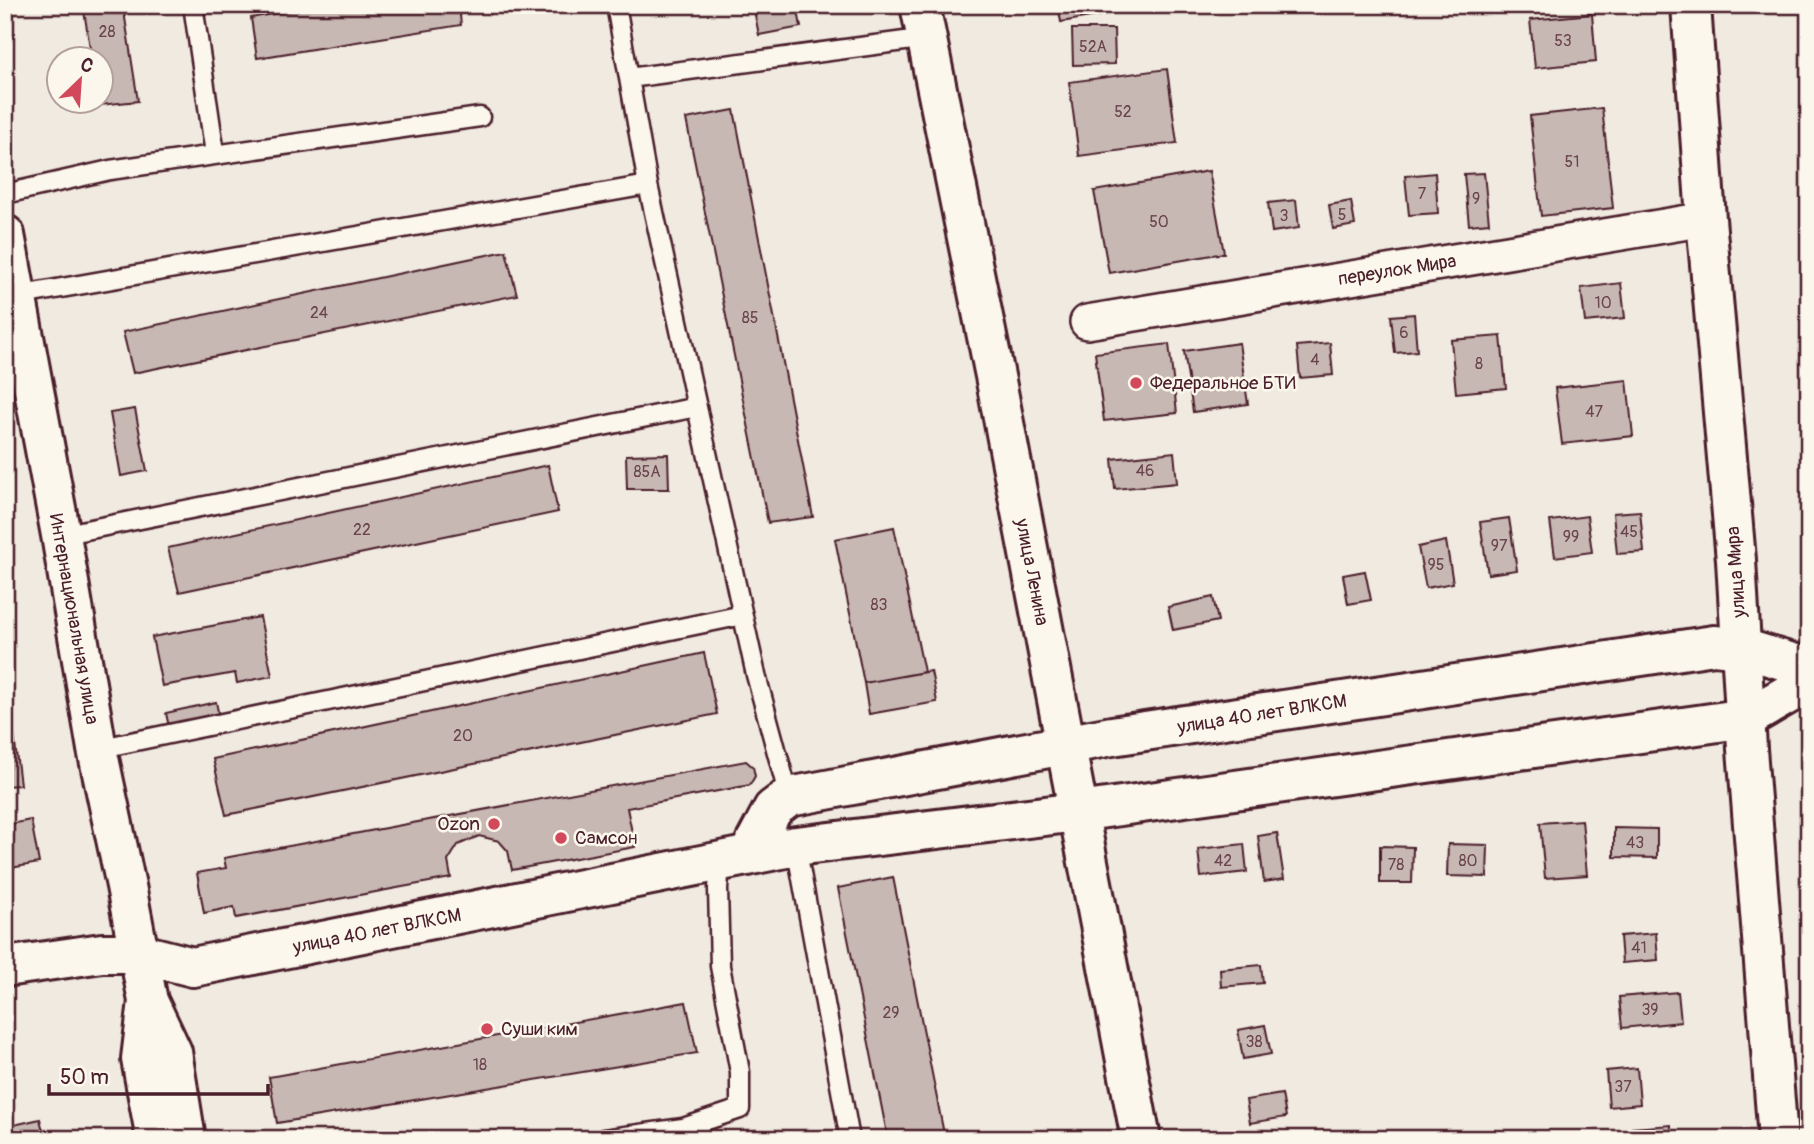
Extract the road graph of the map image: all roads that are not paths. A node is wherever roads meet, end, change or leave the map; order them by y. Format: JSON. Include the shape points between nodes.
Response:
{"nodes":[{"id":1,"x":193,"y":5,"type":"edge"},
{"id":2,"x":616,"y":5,"type":"edge"},
{"id":3,"x":1691,"y":5,"type":"edge"},
{"id":4,"x":923,"y":22,"type":"edge"},
{"id":5,"x":629,"y":78,"type":"junction"},
{"id":6,"x":480,"y":117,"type":"dead end"},
{"id":7,"x":215,"y":154,"type":"junction"},
{"id":8,"x":648,"y":185,"type":"junction"},
{"id":9,"x":5,"y":194,"type":"edge"},
{"id":10,"x":1706,"y":219,"type":"junction"},
{"id":11,"x":5,"y":235,"type":"edge"},
{"id":12,"x":16,"y":296,"type":"junction"},
{"id":13,"x":1087,"y":322,"type":"dead end"},
{"id":14,"x":697,"y":407,"type":"junction"},
{"id":15,"x":61,"y":535,"type":"junction"},
{"id":16,"x":743,"y":615,"type":"junction"},
{"id":17,"x":1742,"y":648,"type":"junction"},
{"id":18,"x":1809,"y":668,"type":"edge"},
{"id":19,"x":1809,"y":682,"type":"edge"},
{"id":20,"x":1746,"y":719,"type":"junction"},
{"id":21,"x":1065,"y":745,"type":"junction"},
{"id":22,"x":97,"y":750,"type":"junction"},
{"id":23,"x":789,"y":797,"type":"junction"},
{"id":24,"x":1078,"y":811,"type":"junction"},
{"id":25,"x":796,"y":846,"type":"junction"},
{"id":26,"x":734,"y":860,"type":"junction"},
{"id":27,"x":138,"y":953,"type":"junction"},
{"id":28,"x":5,"y":967,"type":"edge"},
{"id":29,"x":148,"y":1001,"type":"junction"},
{"id":30,"x":682,"y":1133,"type":"edge"},
{"id":31,"x":156,"y":1139,"type":"edge"},
{"id":32,"x":187,"y":1139,"type":"edge"},
{"id":33,"x":604,"y":1139,"type":"edge"},
{"id":34,"x":850,"y":1139,"type":"edge"},
{"id":35,"x":1141,"y":1139,"type":"edge"},
{"id":36,"x":1778,"y":1139,"type":"edge"}],
"edges":[{"from":1,"to":7,"type":"lane"},
{"from":2,"to":5,"type":"lane"},
{"from":3,"to":10,"type":"street","name":"улица Мира"},
{"from":4,"to":5,"type":"lane"},
{"from":4,"to":21,"type":"street","name":"улица Ленина"},
{"from":5,"to":8,"type":"lane"},
{"from":6,"to":7,"type":"lane"},
{"from":7,"to":9,"type":"lane","via":[[110,170]]},
{"from":8,"to":12,"type":"lane"},
{"from":8,"to":14,"type":"lane"},
{"from":10,"to":13,"type":"street","name":"переулок Мира"},
{"from":10,"to":17,"type":"street","name":"улица Мира"},
{"from":11,"to":12,"type":"street","name":"Интернациональная улица"},
{"from":12,"to":15,"type":"street","name":"Интернациональная улица"},
{"from":14,"to":15,"type":"lane"},
{"from":14,"to":16,"type":"lane"},
{"from":15,"to":22,"type":"street","name":"Интернациональная улица"},
{"from":16,"to":22,"type":"lane"},
{"from":16,"to":23,"type":"lane"},
{"from":17,"to":18,"type":"street","name":"улица 40 лет ВЛКСМ"},
{"from":17,"to":20,"type":"street","name":"улица Мира"},
{"from":17,"to":21,"type":"street","name":"улица 40 лет ВЛКСМ","via":[[1714,645]]},
{"from":19,"to":20,"type":"street","name":"улица 40 лет ВЛКСМ"},
{"from":20,"to":24,"type":"street","name":"улица 40 лет ВЛКСМ"},
{"from":20,"to":36,"type":"street","name":"улица Мира"},
{"from":21,"to":23,"type":"street","name":"улица 40 лет ВЛКСМ"},
{"from":21,"to":24,"type":"street","name":"улица Ленина"},
{"from":22,"to":27,"type":"street","name":"Интернациональная улица"},
{"from":23,"to":26,"type":"street","via":[[773,809]]},
{"from":24,"to":25,"type":"street","name":"улица 40 лет ВЛКСМ"},
{"from":24,"to":35,"type":"street","name":"улица Ленина"},
{"from":25,"to":26,"type":"street","name":"улица 40 лет ВЛКСМ"},
{"from":25,"to":34,"type":"lane"},
{"from":26,"to":27,"type":"street","name":"улица 40 лет ВЛКСМ","via":[[193,967]]},
{"from":26,"to":30,"type":"lane","via":[[718,889],[720,966],[740,1072],[740,1109]]},
{"from":27,"to":28,"type":"street","name":"улица 40 лет ВЛКСМ","via":[[102,953]]},
{"from":27,"to":29,"type":"street","name":"Интернациональная улица"},
{"from":29,"to":31,"type":"street","name":"Интернациональная улица","via":[[141,1059]]},
{"from":29,"to":32,"type":"street","name":"Интернациональная улица","via":[[172,1052]]},
{"from":30,"to":33,"type":"lane"}]}
